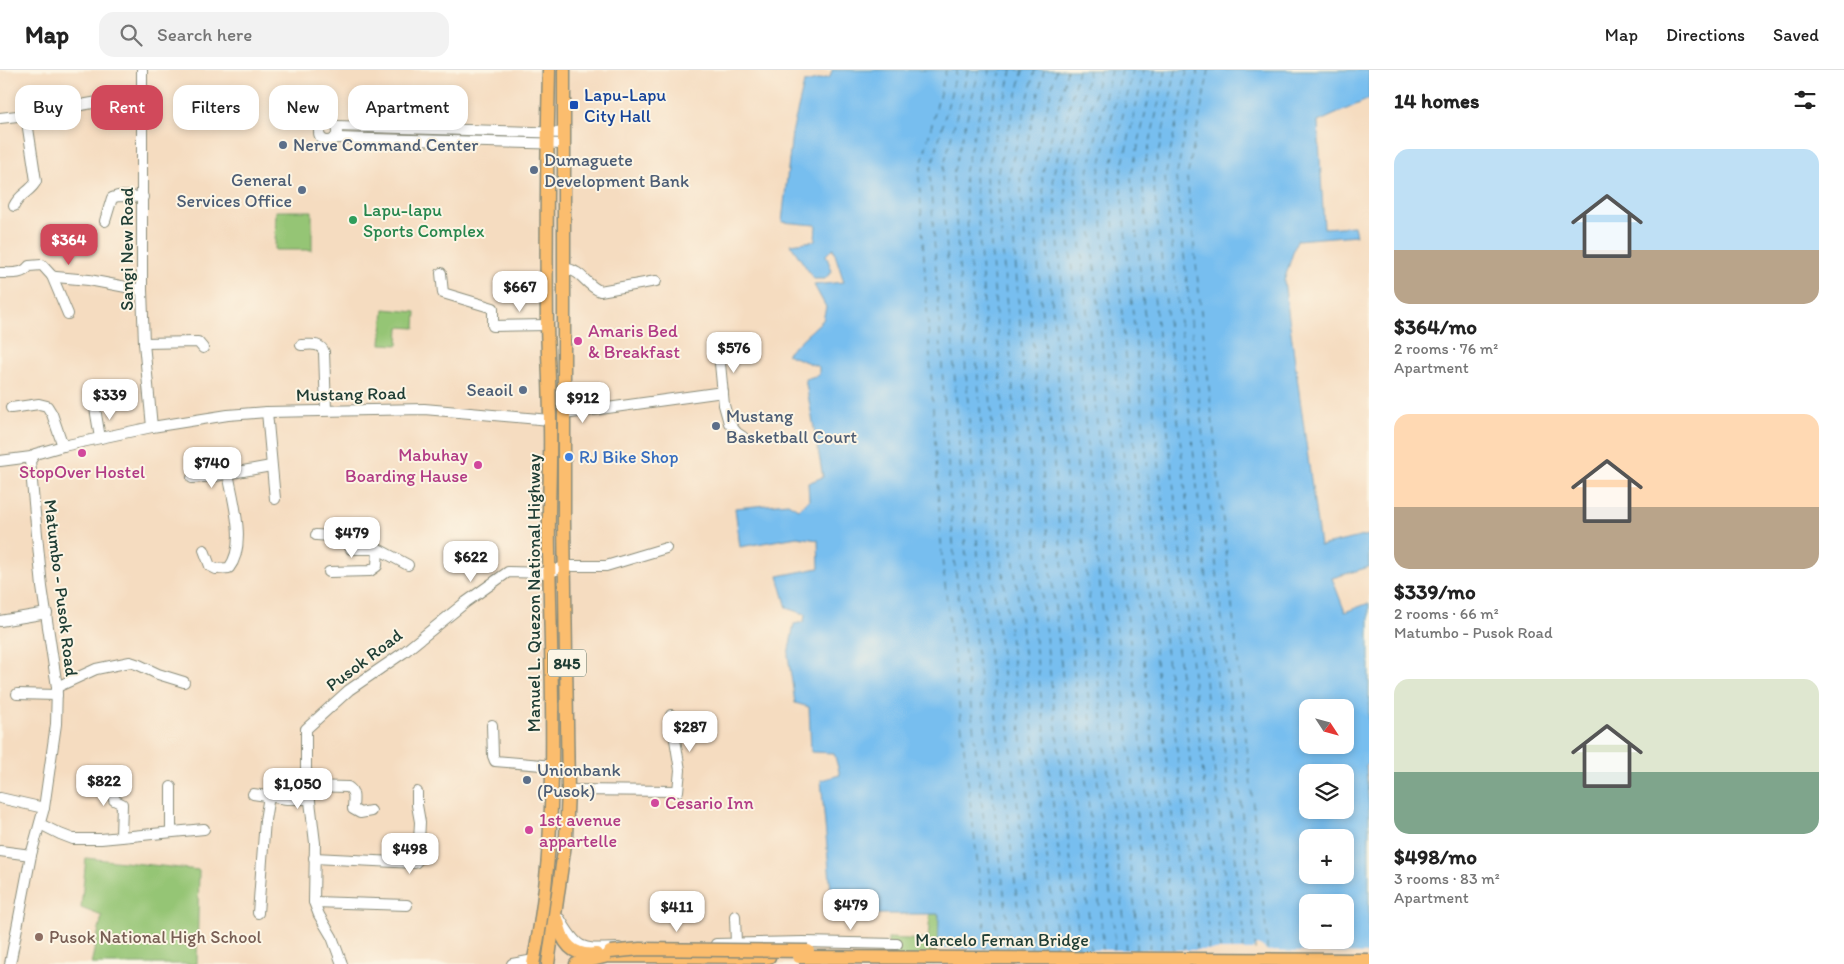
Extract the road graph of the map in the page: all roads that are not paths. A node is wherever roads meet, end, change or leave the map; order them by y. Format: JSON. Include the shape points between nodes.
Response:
{"nodes":[{"id":1,"x":142,"y":70,"type":"edge"},
{"id":2,"x":549,"y":70,"type":"edge"},
{"id":3,"x":564,"y":70,"type":"edge"},
{"id":4,"x":142,"y":85,"type":"edge"},
{"id":5,"x":15,"y":116,"type":"edge"},
{"id":6,"x":0,"y":118,"type":"edge"},
{"id":7,"x":28,"y":130,"type":"edge"},
{"id":8,"x":142,"y":130,"type":"edge"},
{"id":9,"x":320,"y":130,"type":"edge"},
{"id":10,"x":337,"y":130,"type":"edge"},
{"id":11,"x":419,"y":130,"type":"joint"},
{"id":12,"x":335,"y":138,"type":"junction"},
{"id":13,"x":548,"y":139,"type":"junction"},
{"id":14,"x":565,"y":139,"type":"junction"},
{"id":15,"x":420,"y":141,"type":"junction"},
{"id":16,"x":143,"y":197,"type":"junction"},
{"id":17,"x":14,"y":206,"type":"dead end"},
{"id":18,"x":104,"y":221,"type":"dead end"},
{"id":19,"x":564,"y":268,"type":"junction"},
{"id":20,"x":0,"y":273,"type":"edge"},
{"id":21,"x":441,"y":273,"type":"dead end"},
{"id":22,"x":52,"y":276,"type":"junction"},
{"id":23,"x":656,"y":281,"type":"dead end"},
{"id":24,"x":142,"y":290,"type":"junction"},
{"id":25,"x":68,"y":314,"type":"dead end"},
{"id":26,"x":547,"y":325,"type":"junction"},
{"id":27,"x":144,"y":343,"type":"junction"},
{"id":28,"x":301,"y":345,"type":"dead end"},
{"id":29,"x":725,"y":347,"type":"dead end"},
{"id":30,"x":203,"y":348,"type":"dead end"},
{"id":31,"x":723,"y":392,"type":"junction"},
{"id":32,"x":11,"y":408,"type":"dead end"},
{"id":33,"x":95,"y":408,"type":"dead end"},
{"id":34,"x":326,"y":410,"type":"junction"},
{"id":35,"x":267,"y":412,"type":"junction"},
{"id":36,"x":564,"y":414,"type":"junction"},
{"id":37,"x":550,"y":420,"type":"junction"},
{"id":38,"x":152,"y":427,"type":"junction"},
{"id":39,"x":743,"y":437,"type":"dead end"},
{"id":40,"x":100,"y":438,"type":"junction"},
{"id":41,"x":63,"y":446,"type":"junction"},
{"id":42,"x":31,"y":457,"type":"junction"},
{"id":43,"x":0,"y":461,"type":"edge"},
{"id":44,"x":271,"y":466,"type":"junction"},
{"id":45,"x":228,"y":473,"type":"junction"},
{"id":46,"x":192,"y":478,"type":"dead end"},
{"id":47,"x":275,"y":500,"type":"dead end"},
{"id":48,"x":316,"y":535,"type":"dead end"},
{"id":49,"x":666,"y":548,"type":"dead end"},
{"id":50,"x":204,"y":550,"type":"dead end"},
{"id":51,"x":378,"y":550,"type":"junction"},
{"id":52,"x":408,"y":565,"type":"dead end"},
{"id":53,"x":565,"y":566,"type":"junction"},
{"id":54,"x":329,"y":572,"type":"dead end"},
{"id":55,"x":549,"y":573,"type":"junction"},
{"id":56,"x":47,"y":613,"type":"junction"},
{"id":57,"x":0,"y":620,"type":"edge"},
{"id":58,"x":184,"y":682,"type":"dead end"},
{"id":59,"x":57,"y":691,"type":"junction"},
{"id":60,"x":17,"y":694,"type":"dead end"},
{"id":61,"x":671,"y":715,"type":"dead end"},
{"id":62,"x":492,"y":725,"type":"dead end"},
{"id":63,"x":553,"y":766,"type":"junction"},
{"id":64,"x":91,"y":773,"type":"dead end"},
{"id":65,"x":308,"y":786,"type":"junction"},
{"id":66,"x":171,"y":787,"type":"dead end"},
{"id":67,"x":568,"y":790,"type":"junction"},
{"id":68,"x":418,"y":792,"type":"dead end"},
{"id":69,"x":253,"y":794,"type":"dead end"},
{"id":70,"x":269,"y":796,"type":"junction"},
{"id":71,"x":0,"y":798,"type":"edge"},
{"id":72,"x":309,"y":799,"type":"junction"},
{"id":73,"x":44,"y":808,"type":"junction"},
{"id":74,"x":371,"y":811,"type":"dead end"},
{"id":75,"x":40,"y":824,"type":"junction"},
{"id":76,"x":204,"y":829,"type":"dead end"},
{"id":77,"x":171,"y":831,"type":"junction"},
{"id":78,"x":550,"y":836,"type":"junction"},
{"id":79,"x":121,"y":837,"type":"junction"},
{"id":80,"x":566,"y":837,"type":"junction"},
{"id":81,"x":0,"y":850,"type":"edge"},
{"id":82,"x":31,"y":855,"type":"junction"},
{"id":83,"x":314,"y":858,"type":"junction"},
{"id":84,"x":314,"y":902,"type":"junction"},
{"id":85,"x":407,"y":905,"type":"dead end"},
{"id":86,"x":556,"y":912,"type":"junction"},
{"id":87,"x":258,"y":913,"type":"dead end"},
{"id":88,"x":735,"y":916,"type":"dead end"},
{"id":89,"x":736,"y":944,"type":"junction"},
{"id":90,"x":898,"y":944,"type":"dead end"},
{"id":91,"x":537,"y":946,"type":"junction"},
{"id":92,"x":860,"y":957,"type":"junction"},
{"id":93,"x":1369,"y":960,"type":"edge"},
{"id":94,"x":534,"y":962,"type":"edge"},
{"id":95,"x":552,"y":962,"type":"edge"},
{"id":96,"x":10,"y":964,"type":"edge"},
{"id":97,"x":342,"y":964,"type":"edge"},
{"id":98,"x":512,"y":964,"type":"edge"},
{"id":99,"x":576,"y":964,"type":"edge"}],
"edges":[{"from":1,"to":4,"type":"street","name":"Sangi New Road"},
{"from":2,"to":13,"type":"main road","name":"Manuel L. Quezon National Highway","number":"845"},
{"from":3,"to":14,"type":"main road","name":"Manuel L. Quezon National Highway","number":"845"},
{"from":5,"to":6,"type":"street"},
{"from":7,"to":17,"type":"street","via":[[36,181]]},
{"from":8,"to":16,"type":"street","name":"Sangi New Road"},
{"from":9,"to":12,"type":"street","via":[[319,134],[325,141]]},
{"from":10,"to":12,"type":"street"},
{"from":11,"to":13,"type":"street"},
{"from":11,"to":15,"type":"street"},
{"from":12,"to":15,"type":"street"},
{"from":13,"to":14,"type":"street"},
{"from":13,"to":15,"type":"street"},
{"from":13,"to":26,"type":"main road","name":"Manuel L. Quezon National Highway","number":"845"},
{"from":14,"to":19,"type":"main road","name":"Manuel L. Quezon National Highway","number":"845"},
{"from":16,"to":18,"type":"street","via":[[112,198]]},
{"from":16,"to":24,"type":"street","name":"Sangi New Road"},
{"from":19,"to":23,"type":"street","via":[[575,270],[591,287],[600,291]]},
{"from":19,"to":36,"type":"main road","name":"Manuel L. Quezon National Highway","number":"845"},
{"from":20,"to":22,"type":"street","via":[[22,272],[29,266],[42,265]]},
{"from":21,"to":26,"type":"street","via":[[443,293],[493,308],[493,326]]},
{"from":22,"to":24,"type":"street"},
{"from":22,"to":25,"type":"street"},
{"from":24,"to":27,"type":"street","name":"Sangi New Road"},
{"from":26,"to":37,"type":"main road","name":"Manuel L. Quezon National Highway","number":"845"},
{"from":27,"to":30,"type":"street","via":[[197,342]]},
{"from":27,"to":38,"type":"street","name":"Sangi New Road"},
{"from":28,"to":34,"type":"street","via":[[318,345],[324,352]]},
{"from":29,"to":31,"type":"street","via":[[719,349]]},
{"from":31,"to":36,"type":"street"},
{"from":31,"to":39,"type":"street","via":[[729,424]]},
{"from":32,"to":41,"type":"street","via":[[47,406]]},
{"from":33,"to":40,"type":"street"},
{"from":34,"to":35,"type":"street","name":"Mustang Road"},
{"from":34,"to":37,"type":"street","name":"Mustang Road","via":[[424,409]]},
{"from":35,"to":38,"type":"street","name":"Mustang Road"},
{"from":35,"to":44,"type":"street"},
{"from":36,"to":53,"type":"main road","name":"Manuel L. Quezon National Highway","number":"845"},
{"from":37,"to":55,"type":"main road","name":"Manuel L. Quezon National Highway","number":"845"},
{"from":38,"to":40,"type":"street"},
{"from":40,"to":41,"type":"street"},
{"from":41,"to":42,"type":"street"},
{"from":42,"to":43,"type":"street"},
{"from":42,"to":56,"type":"street","name":"Matumbo - Pusok Road","via":[[35,525]]},
{"from":44,"to":45,"type":"street"},
{"from":44,"to":47,"type":"street"},
{"from":45,"to":46,"type":"street"},
{"from":45,"to":50,"type":"street","via":[[238,538],[235,560],[229,568],[216,569],[210,566]]},
{"from":48,"to":51,"type":"street","via":[[345,537],[351,549]]},
{"from":49,"to":53,"type":"street","name":"Pusok Road","via":[[606,566]]},
{"from":51,"to":52,"type":"street"},
{"from":51,"to":54,"type":"street","via":[[377,566],[370,571]]},
{"from":53,"to":55,"type":"street","name":"Pusok Road"},
{"from":53,"to":67,"type":"main road","name":"Manuel L. Quezon National Highway","number":"845"},
{"from":55,"to":63,"type":"main road","name":"Manuel L. Quezon National Highway","number":"845"},
{"from":55,"to":65,"type":"street","name":"Pusok Road","via":[[504,574],[333,703],[306,729]]},
{"from":56,"to":57,"type":"street"},
{"from":56,"to":59,"type":"street","name":"Matumbo - Pusok Road"},
{"from":58,"to":59,"type":"street","via":[[130,662],[96,669]]},
{"from":59,"to":60,"type":"street"},
{"from":59,"to":73,"type":"street","name":"Matumbo - Pusok Road","via":[[56,724]]},
{"from":61,"to":67,"type":"street","via":[[680,770],[678,791]]},
{"from":62,"to":63,"type":"street","via":[[495,761]]},
{"from":63,"to":78,"type":"main road","name":"Manuel L. Quezon National Highway","number":"845"},
{"from":64,"to":79,"type":"street","via":[[111,776],[113,780],[114,800],[122,804]]},
{"from":65,"to":72,"type":"street","name":"Pusok Road"},
{"from":65,"to":74,"type":"street","via":[[348,787],[354,794],[353,809],[360,813]]},
{"from":66,"to":77,"type":"street"},
{"from":67,"to":80,"type":"main road","name":"Manuel L. Quezon National Highway","number":"845"},
{"from":68,"to":83,"type":"street","via":[[418,860],[414,863]]},
{"from":69,"to":70,"type":"street"},
{"from":70,"to":72,"type":"street"},
{"from":70,"to":87,"type":"street"},
{"from":71,"to":73,"type":"street"},
{"from":72,"to":83,"type":"street","name":"Pusok Road"},
{"from":73,"to":75,"type":"street","name":"Matumbo - Pusok Road"},
{"from":75,"to":79,"type":"street","via":[[72,839]]},
{"from":75,"to":82,"type":"street","name":"Matumbo - Pusok Road"},
{"from":76,"to":77,"type":"street"},
{"from":77,"to":79,"type":"street"},
{"from":78,"to":80,"type":"main road"},
{"from":78,"to":91,"type":"main road","name":"Manuel L. Quezon National Highway","number":"845"},
{"from":80,"to":86,"type":"main road","name":"Manuel L. Quezon National Highway","number":"845"},
{"from":81,"to":82,"type":"street"},
{"from":82,"to":96,"type":"street","name":"Matumbo - Pusok Road"},
{"from":83,"to":84,"type":"street","name":"Pusok Road"},
{"from":84,"to":85,"type":"street"},
{"from":84,"to":97,"type":"street","name":"Pusok Road"},
{"from":86,"to":89,"type":"street","via":[[572,939],[588,949]]},
{"from":86,"to":92,"type":"main road","bridge":true,"via":[[564,942],[581,954],[640,949],[830,951]]},
{"from":86,"to":95,"type":"main road","name":"Manuel L. Quezon National Highway","number":"845"},
{"from":88,"to":89,"type":"street"},
{"from":89,"to":90,"type":"street"},
{"from":91,"to":94,"type":"main road","name":"Manuel L. Quezon National Highway","number":"845"},
{"from":91,"to":95,"type":"main road"},
{"from":92,"to":93,"type":"main road","name":"Marcelo Fernan Bridge","bridge":true},
{"from":92,"to":99,"type":"main road","name":"Marcelo Fernan Bridge","bridge":true,"via":[[608,956]]},
{"from":94,"to":98,"type":"street"}]}
